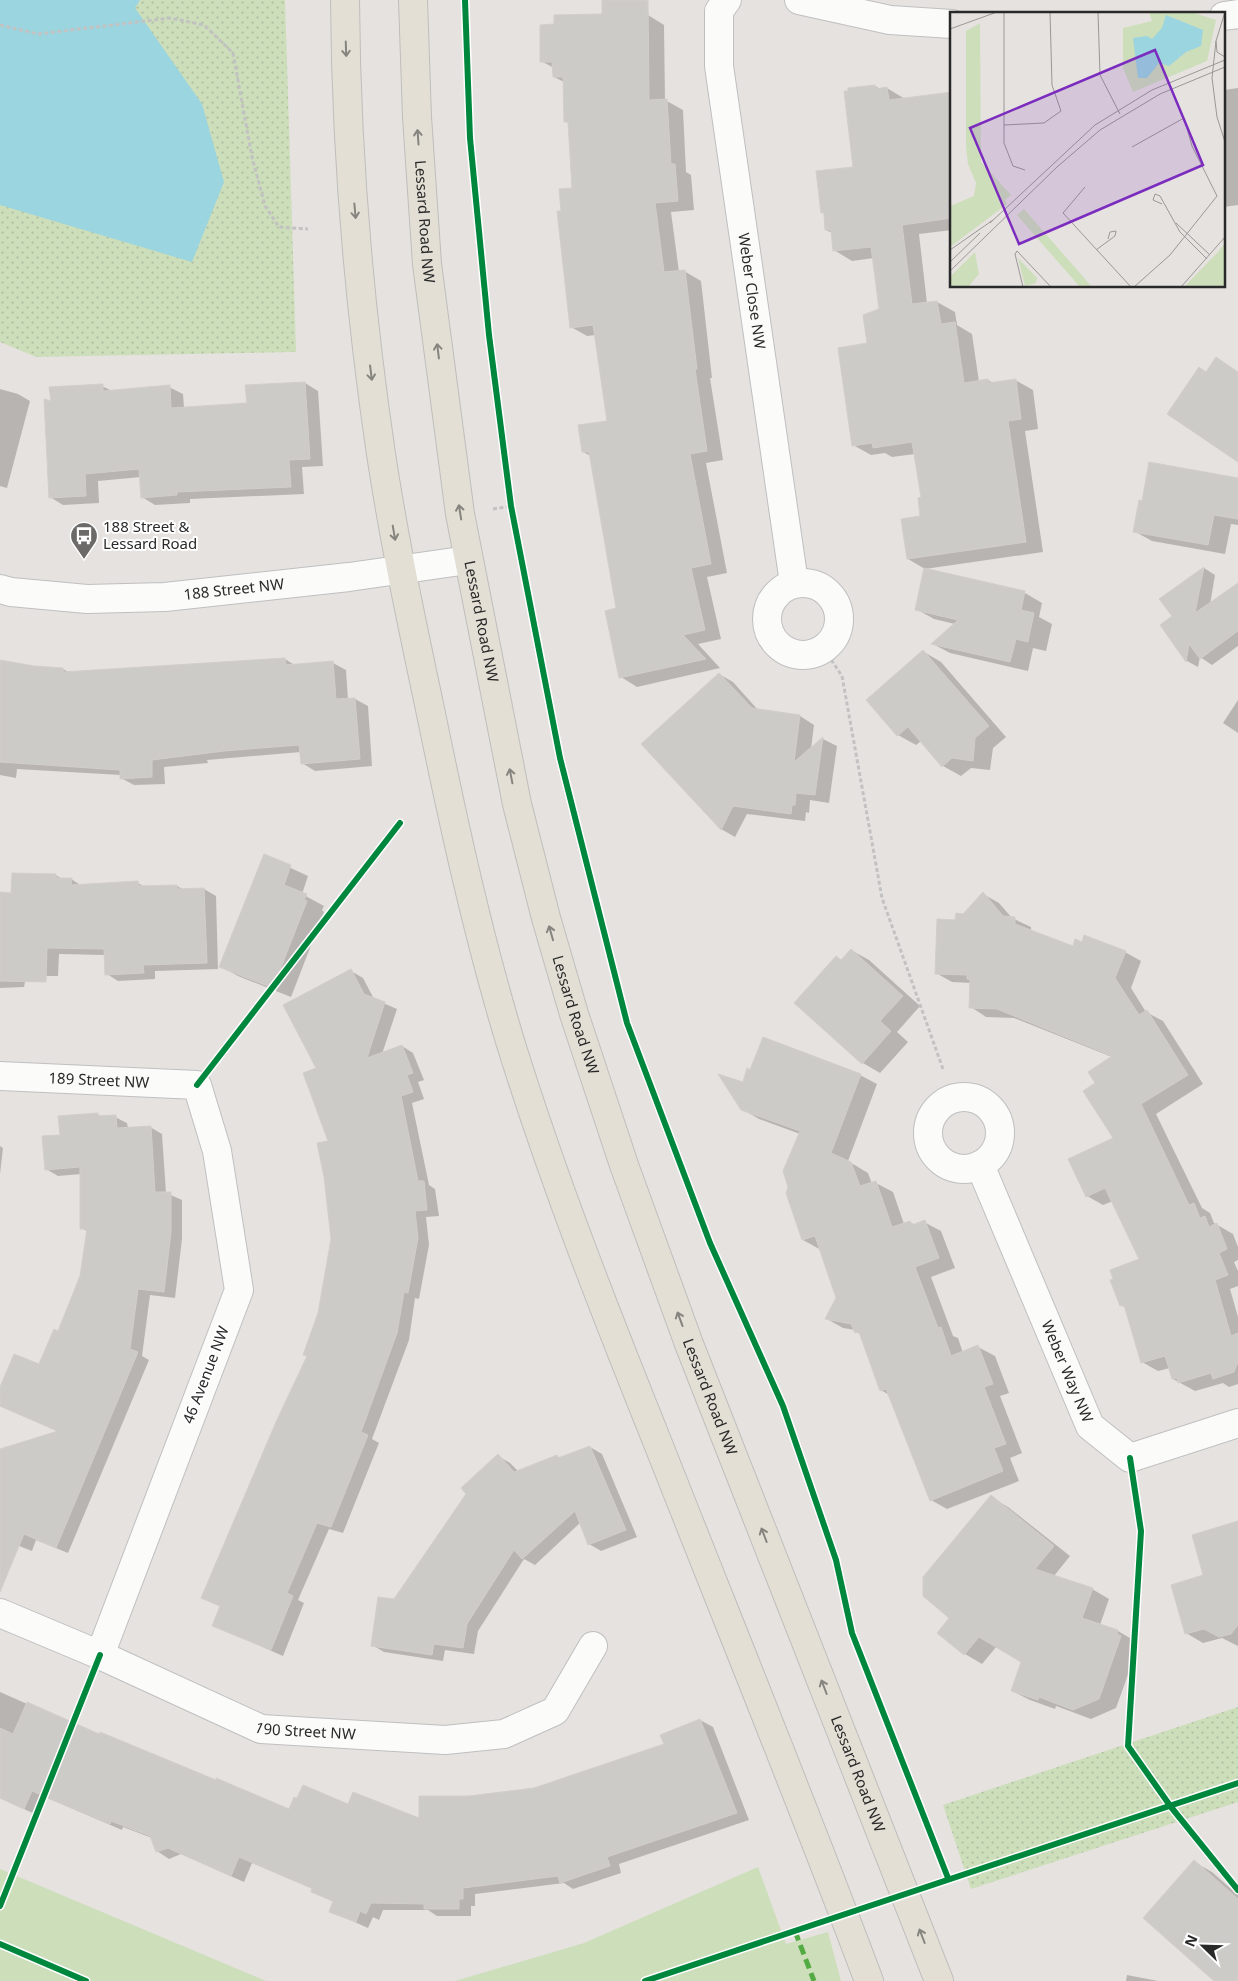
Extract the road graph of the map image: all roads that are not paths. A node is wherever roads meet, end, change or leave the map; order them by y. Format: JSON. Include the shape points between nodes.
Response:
{"nodes":[{"id":1,"x":346,"y":0,"type":"edge"},
{"id":2,"x":413,"y":0,"type":"edge"},
{"id":3,"x":727,"y":0,"type":"edge"},
{"id":4,"x":799,"y":0,"type":"edge"},
{"id":5,"x":950,"y":24,"type":"edge"},
{"id":6,"x":468,"y":560,"type":"junction"},
{"id":7,"x":400,"y":569,"type":"junction"},
{"id":8,"x":794,"y":583,"type":"junction"},
{"id":9,"x":0,"y":589,"type":"edge"},
{"id":10,"x":0,"y":1076,"type":"edge"},
{"id":11,"x":197,"y":1085,"type":"joint"},
{"id":12,"x":980,"y":1165,"type":"dead end"},
{"id":13,"x":1238,"y":1423,"type":"edge"},
{"id":14,"x":0,"y":1613,"type":"edge"},
{"id":15,"x":593,"y":1646,"type":"dead end"},
{"id":16,"x":100,"y":1655,"type":"junction"},
{"id":17,"x":869,"y":1981,"type":"edge"},
{"id":18,"x":940,"y":1981,"type":"edge"}],
"edges":[{"from":1,"to":7,"type":"main road","one_way":true,"via":[[352,175],[363,308],[381,453]]},
{"from":6,"to":2,"type":"main road","name":"Lessard Road NW","one_way":true,"via":[[427,264]]},
{"from":3,"to":8,"type":"street","name":"Weber Close NW","via":[[719,11],[719,66]]},
{"from":4,"to":5,"type":"street","via":[[890,20]]},
{"from":6,"to":7,"type":"street","name":"188 Street NW"},
{"from":18,"to":6,"type":"main road","name":"Lessard Road NW","one_way":true,"via":[[689,1344],[590,1061],[546,918],[517,804]]},
{"from":7,"to":9,"type":"street","name":"188 Street NW","via":[[165,597],[87,599]]},
{"from":7,"to":17,"type":"main road","via":[[455,830],[510,1042],[620,1349]]},
{"from":8,"to":8,"type":"street","via":[[816,584],[826,590],[836,604],[840,620],[838,631],[824,649],[814,654],[802,656],[780,648],[768,628],[766,617],[772,600]]},
{"from":10,"to":11,"type":"street","name":"189 Street NW"},
{"from":11,"to":16,"type":"street","name":"46 Avenue NW","via":[[217,1151],[238,1290]]},
{"from":12,"to":13,"type":"street","name":"Weber Way NW","via":[[1090,1426],[1130,1458]]},
{"from":14,"to":16,"type":"street","name":"190 Street NW"},
{"from":15,"to":16,"type":"street","name":"190 Street NW","via":[[555,1711],[504,1734],[445,1740],[261,1730]]}]}
